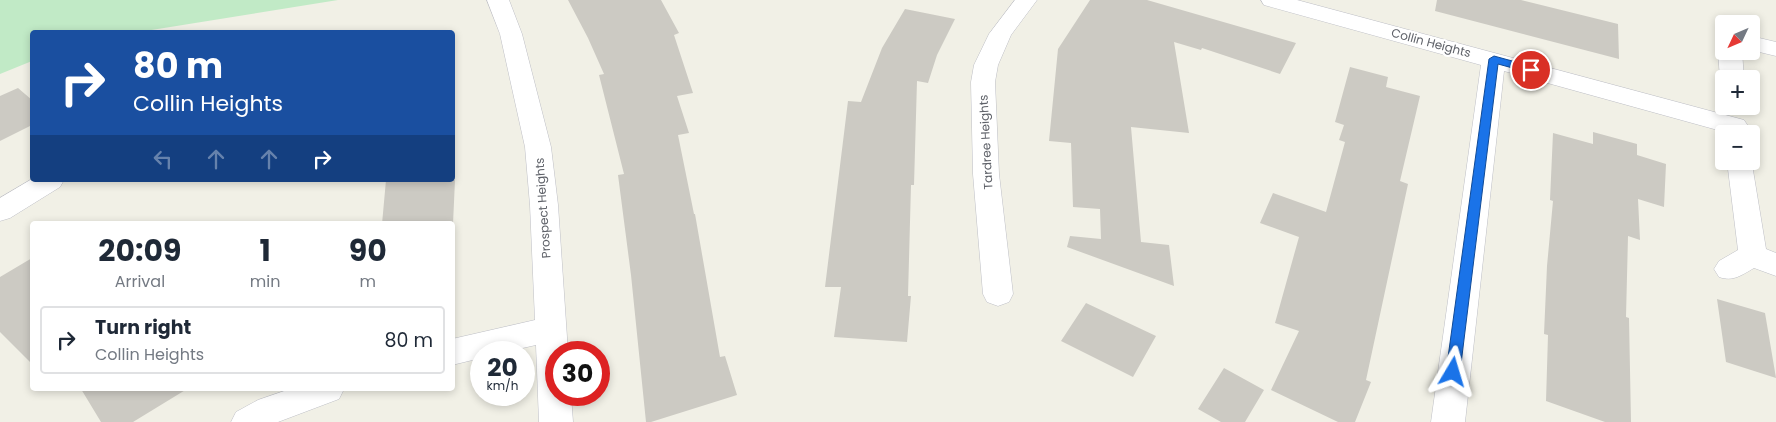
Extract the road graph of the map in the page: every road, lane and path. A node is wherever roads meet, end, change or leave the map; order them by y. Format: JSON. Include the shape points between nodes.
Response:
{"nodes":[{"id":1,"x":498,"y":0,"type":"edge"},
{"id":2,"x":1026,"y":0,"type":"edge"},
{"id":3,"x":1272,"y":0,"type":"edge"},
{"id":4,"x":1760,"y":45,"type":"edge"},
{"id":5,"x":1776,"y":49,"type":"edge"},
{"id":6,"x":1494,"y":59,"type":"junction"},
{"id":7,"x":1735,"y":122,"type":"edge"},
{"id":8,"x":1741,"y":170,"type":"edge"},
{"id":9,"x":48,"y":182,"type":"edge"},
{"id":10,"x":0,"y":211,"type":"edge"},
{"id":11,"x":1753,"y":263,"type":"edge"},
{"id":12,"x":998,"y":294,"type":"dead end"},
{"id":13,"x":551,"y":329,"type":"junction"},
{"id":14,"x":455,"y":351,"type":"edge"},
{"id":15,"x":322,"y":391,"type":"edge"},
{"id":16,"x":248,"y":422,"type":"edge"},
{"id":17,"x":556,"y":422,"type":"edge"},
{"id":18,"x":1448,"y":422,"type":"edge"}],
"edges":[{"from":1,"to":13,"type":"street","name":"Prospect Heights","via":[[511,34],[538,148]]},
{"from":2,"to":12,"type":"street","name":"Tardree Heights","via":[[1000,34],[986,65],[983,82],[986,174]]},
{"from":3,"to":6,"type":"street","name":"Collin Heights"},
{"from":4,"to":5,"type":"street"},
{"from":6,"to":7,"type":"street","name":"Collin Heights"},
{"from":6,"to":18,"type":"street"},
{"from":8,"to":11,"type":"street"},
{"from":9,"to":10,"type":"street"},
{"from":13,"to":14,"type":"street"},
{"from":13,"to":17,"type":"street","name":"Prospect Heights"},
{"from":15,"to":16,"type":"street","via":[[270,410]]}]}
